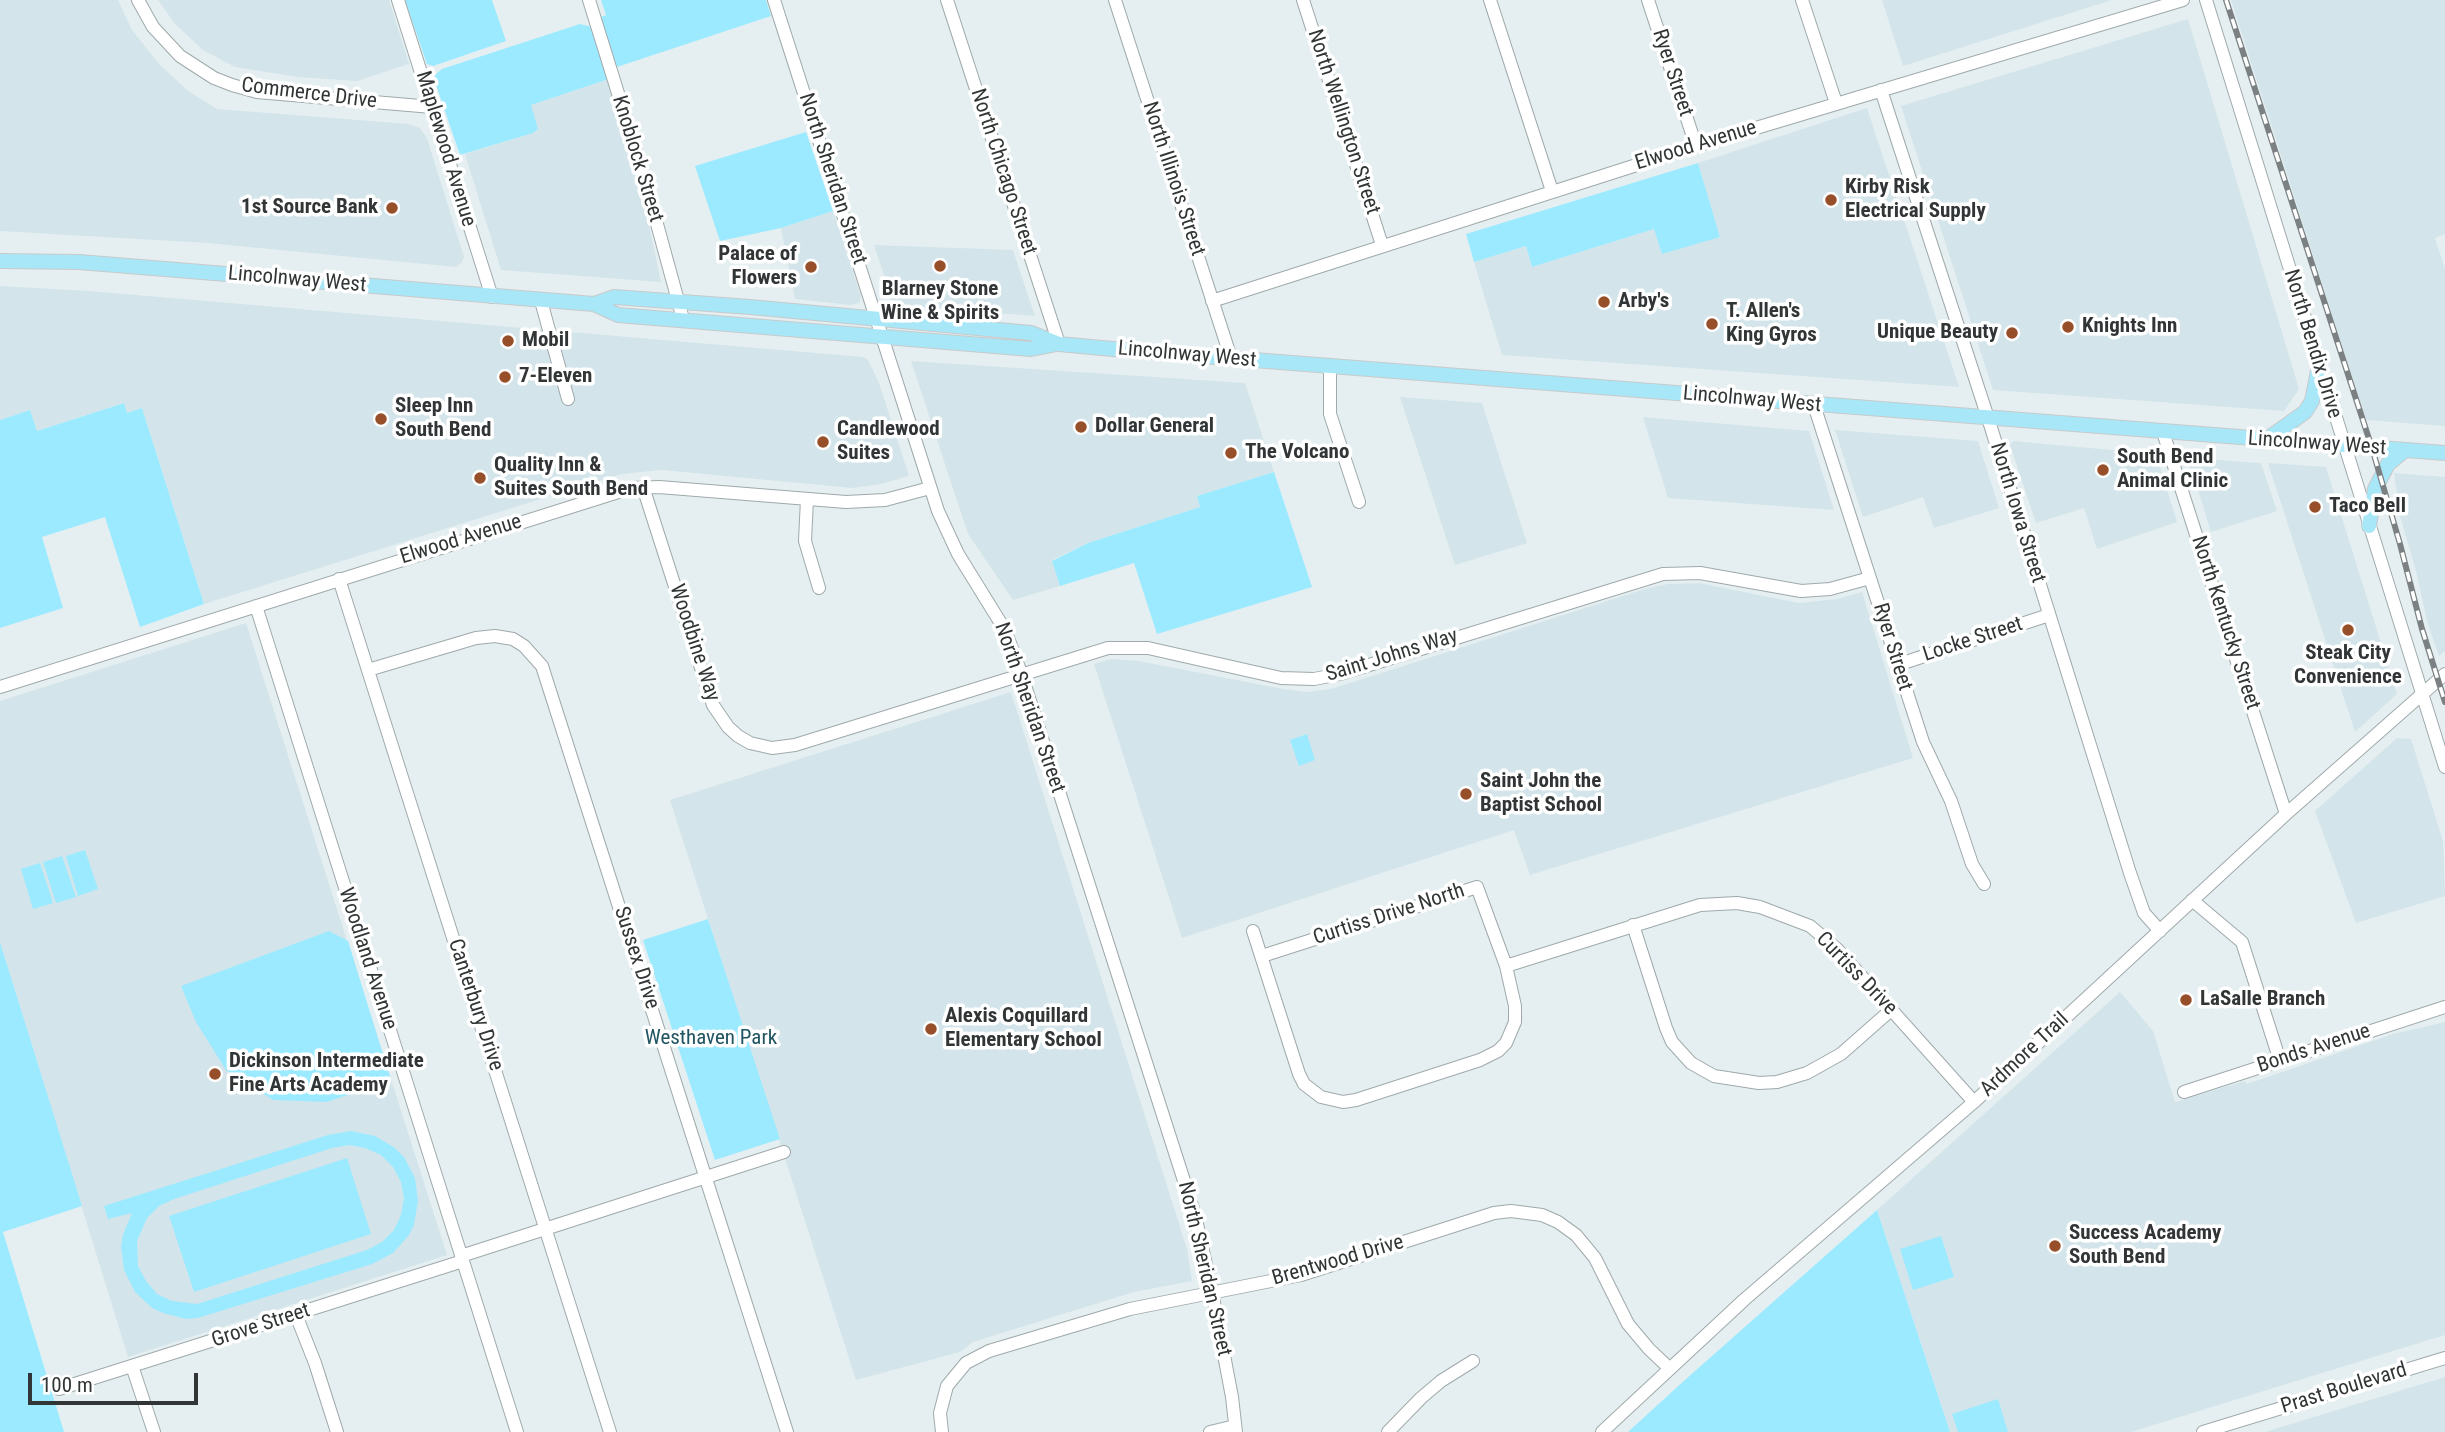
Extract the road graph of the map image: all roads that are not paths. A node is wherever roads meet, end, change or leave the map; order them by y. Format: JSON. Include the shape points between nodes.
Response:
{"nodes":[{"id":1,"x":138,"y":0,"type":"edge"},
{"id":2,"x":398,"y":0,"type":"edge"},
{"id":3,"x":589,"y":0,"type":"edge"},
{"id":4,"x":774,"y":0,"type":"edge"},
{"id":5,"x":947,"y":0,"type":"edge"},
{"id":6,"x":1115,"y":0,"type":"edge"},
{"id":7,"x":1303,"y":0,"type":"edge"},
{"id":8,"x":1490,"y":0,"type":"edge"},
{"id":9,"x":1648,"y":0,"type":"edge"},
{"id":10,"x":1802,"y":0,"type":"edge"},
{"id":11,"x":2183,"y":0,"type":"edge"},
{"id":12,"x":2206,"y":0,"type":"edge"},
{"id":13,"x":1881,"y":90,"type":"junction"},
{"id":14,"x":1836,"y":103,"type":"junction"},
{"id":15,"x":432,"y":107,"type":"junction"},
{"id":16,"x":1696,"y":146,"type":"junction"},
{"id":17,"x":1552,"y":191,"type":"junction"},
{"id":18,"x":1382,"y":244,"type":"junction"},
{"id":19,"x":0,"y":261,"type":"edge"},
{"id":20,"x":492,"y":298,"type":"junction"},
{"id":21,"x":541,"y":301,"type":"junction"},
{"id":22,"x":1212,"y":301,"type":"junction"},
{"id":23,"x":677,"y":302,"type":"junction"},
{"id":24,"x":594,"y":304,"type":"junction"},
{"id":25,"x":682,"y":319,"type":"junction"},
{"id":26,"x":877,"y":319,"type":"junction"},
{"id":27,"x":883,"y":336,"type":"junction"},
{"id":28,"x":1059,"y":344,"type":"junction"},
{"id":29,"x":1231,"y":358,"type":"junction"},
{"id":30,"x":1330,"y":366,"type":"junction"},
{"id":31,"x":2319,"y":366,"type":"junction"},
{"id":32,"x":568,"y":400,"type":"dead end"},
{"id":33,"x":1814,"y":405,"type":"junction"},
{"id":34,"x":1988,"y":418,"type":"junction"},
{"id":35,"x":2163,"y":432,"type":"junction"},
{"id":36,"x":2266,"y":440,"type":"junction"},
{"id":37,"x":2344,"y":446,"type":"junction"},
{"id":38,"x":2405,"y":450,"type":"junction"},
{"id":39,"x":2445,"y":453,"type":"edge"},
{"id":40,"x":643,"y":487,"type":"junction"},
{"id":41,"x":930,"y":488,"type":"junction"},
{"id":42,"x":807,"y":499,"type":"junction"},
{"id":43,"x":1359,"y":502,"type":"dead end"},
{"id":44,"x":2369,"y":526,"type":"junction"},
{"id":45,"x":1870,"y":578,"type":"junction"},
{"id":46,"x":339,"y":579,"type":"junction"},
{"id":47,"x":819,"y":588,"type":"dead end"},
{"id":48,"x":256,"y":606,"type":"junction"},
{"id":49,"x":2049,"y":615,"type":"junction"},
{"id":50,"x":1897,"y":665,"type":"junction"},
{"id":51,"x":368,"y":670,"type":"junction"},
{"id":52,"x":1021,"y":673,"type":"junction"},
{"id":53,"x":2445,"y":674,"type":"edge"},
{"id":54,"x":0,"y":687,"type":"edge"},
{"id":55,"x":2422,"y":694,"type":"junction"},
{"id":56,"x":795,"y":745,"type":"joint"},
{"id":57,"x":2445,"y":767,"type":"edge"},
{"id":58,"x":2286,"y":814,"type":"junction"},
{"id":59,"x":1984,"y":884,"type":"dead end"},
{"id":60,"x":2192,"y":900,"type":"junction"},
{"id":61,"x":1633,"y":925,"type":"junction"},
{"id":62,"x":2160,"y":930,"type":"junction"},
{"id":63,"x":1253,"y":931,"type":"dead end"},
{"id":64,"x":1262,"y":956,"type":"junction"},
{"id":65,"x":1506,"y":966,"type":"junction"},
{"id":66,"x":2445,"y":1007,"type":"edge"},
{"id":67,"x":1891,"y":1010,"type":"junction"},
{"id":68,"x":2280,"y":1061,"type":"junction"},
{"id":69,"x":2184,"y":1092,"type":"dead end"},
{"id":70,"x":1975,"y":1102,"type":"junction"},
{"id":71,"x":783,"y":1152,"type":"dead end"},
{"id":72,"x":705,"y":1177,"type":"junction"},
{"id":73,"x":545,"y":1227,"type":"junction"},
{"id":74,"x":462,"y":1258,"type":"junction"},
{"id":75,"x":1212,"y":1292,"type":"junction"},
{"id":76,"x":296,"y":1315,"type":"junction"},
{"id":77,"x":2445,"y":1358,"type":"edge"},
{"id":78,"x":1473,"y":1361,"type":"dead end"},
{"id":79,"x":132,"y":1366,"type":"junction"},
{"id":80,"x":1670,"y":1368,"type":"junction"},
{"id":81,"x":59,"y":1389,"type":"dead end"},
{"id":82,"x":1236,"y":1429,"type":"edge"},
{"id":83,"x":154,"y":1432,"type":"edge"},
{"id":84,"x":337,"y":1432,"type":"edge"},
{"id":85,"x":517,"y":1432,"type":"edge"},
{"id":86,"x":610,"y":1432,"type":"edge"},
{"id":87,"x":787,"y":1432,"type":"edge"},
{"id":88,"x":942,"y":1432,"type":"edge"},
{"id":89,"x":1210,"y":1432,"type":"edge"},
{"id":90,"x":1388,"y":1432,"type":"edge"},
{"id":91,"x":1602,"y":1432,"type":"edge"},
{"id":92,"x":2203,"y":1432,"type":"edge"}],
"edges":[{"from":1,"to":15,"type":"street","name":"Commerce Drive","via":[[153,27],[180,56],[232,85],[257,92]]},
{"from":2,"to":15,"type":"street","name":"Maplewood Avenue"},
{"from":3,"to":23,"type":"street","name":"Knoblock Street"},
{"from":4,"to":26,"type":"street","name":"North Sheridan Street"},
{"from":5,"to":28,"type":"street","name":"North Chicago Street"},
{"from":6,"to":22,"type":"street","name":"North Illinois Street"},
{"from":7,"to":18,"type":"street","name":"North Wellington Street"},
{"from":8,"to":17,"type":"street"},
{"from":9,"to":16,"type":"street","name":"Ryer Street"},
{"from":10,"to":14,"type":"street"},
{"from":11,"to":13,"type":"street","name":"Elwood Avenue"},
{"from":12,"to":31,"type":"street","name":"North Bendix Drive"},
{"from":13,"to":14,"type":"street","name":"Elwood Avenue"},
{"from":13,"to":34,"type":"street","name":"North Iowa Street"},
{"from":14,"to":16,"type":"street","name":"Elwood Avenue"},
{"from":15,"to":20,"type":"street","name":"Maplewood Avenue"},
{"from":16,"to":17,"type":"street","name":"Elwood Avenue"},
{"from":17,"to":18,"type":"street","name":"Elwood Avenue"},
{"from":18,"to":22,"type":"street","name":"Elwood Avenue"},
{"from":19,"to":20,"type":"main road","name":"Lincolnway West","via":[[98,264]]},
{"from":20,"to":21,"type":"main road","name":"Lincolnway West"},
{"from":21,"to":24,"type":"main road","name":"Lincolnway West"},
{"from":21,"to":32,"type":"street"},
{"from":22,"to":29,"type":"street","name":"North Illinois Street"},
{"from":23,"to":24,"type":"main road","name":"Lincolnway West","via":[[614,297]]},
{"from":23,"to":25,"type":"street","name":"Knoblock Street"},
{"from":23,"to":26,"type":"main road","name":"Lincolnway West"},
{"from":24,"to":25,"type":"main road","name":"Lincolnway West","via":[[618,314]]},
{"from":25,"to":27,"type":"main road","name":"Lincolnway West"},
{"from":26,"to":27,"type":"street","name":"North Sheridan Street"},
{"from":26,"to":28,"type":"main road","name":"Lincolnway West","via":[[1031,333]]},
{"from":27,"to":28,"type":"main road","name":"Lincolnway West","via":[[1031,349]]},
{"from":27,"to":41,"type":"street","name":"North Sheridan Street"},
{"from":28,"to":29,"type":"main road","name":"Lincolnway West"},
{"from":29,"to":30,"type":"main road","name":"Lincolnway West"},
{"from":30,"to":33,"type":"main road","name":"Lincolnway West"},
{"from":30,"to":43,"type":"street","via":[[1330,414]]},
{"from":31,"to":36,"type":"main road","via":[[2305,412]]},
{"from":31,"to":37,"type":"street","name":"North Bendix Drive"},
{"from":33,"to":34,"type":"main road","name":"Lincolnway West"},
{"from":33,"to":45,"type":"street","name":"Ryer Street"},
{"from":34,"to":35,"type":"main road","name":"Lincolnway West"},
{"from":34,"to":49,"type":"street","name":"North Iowa Street"},
{"from":35,"to":36,"type":"main road","name":"Lincolnway West"},
{"from":35,"to":58,"type":"street","name":"North Kentucky Street"},
{"from":36,"to":37,"type":"main road","name":"Lincolnway West"},
{"from":37,"to":38,"type":"main road","name":"Lincolnway West"},
{"from":37,"to":44,"type":"street","name":"North Bendix Drive"},
{"from":38,"to":39,"type":"main road","name":"Lincolnway West"},
{"from":38,"to":44,"type":"main road","via":[[2388,464],[2375,489]]},
{"from":40,"to":42,"type":"street","name":"Elwood Avenue"},
{"from":40,"to":46,"type":"street","name":"Elwood Avenue"},
{"from":40,"to":56,"type":"street","name":"Woodbine Way","via":[[719,717],[750,743],[772,748]]},
{"from":41,"to":42,"type":"street","name":"Elwood Avenue","via":[[866,502]]},
{"from":41,"to":52,"type":"street","name":"North Sheridan Street","via":[[948,536],[1005,630]]},
{"from":42,"to":47,"type":"street","via":[[805,541]]},
{"from":44,"to":55,"type":"street","name":"North Bendix Drive"},
{"from":45,"to":50,"type":"street","name":"Ryer Street"},
{"from":45,"to":52,"type":"street","name":"Saint Johns Way","via":[[1801,591],[1700,573],[1663,574],[1314,680],[1281,678],[1136,647],[1092,651]]},
{"from":46,"to":48,"type":"street","name":"Elwood Avenue"},
{"from":46,"to":51,"type":"street","name":"Canterbury Drive"},
{"from":48,"to":54,"type":"street","name":"Elwood Avenue"},
{"from":48,"to":74,"type":"street","name":"Woodland Avenue"},
{"from":49,"to":50,"type":"street","name":"Locke Street"},
{"from":49,"to":62,"type":"street","name":"North Iowa Street","via":[[2144,913]]},
{"from":50,"to":59,"type":"street","name":"Ryer Street","via":[[1923,742]]},
{"from":51,"to":72,"type":"street","name":"Sussex Drive","via":[[495,636],[524,646],[542,666]]},
{"from":51,"to":73,"type":"street","name":"Canterbury Drive"},
{"from":52,"to":56,"type":"street","name":"Saint Johns Way"},
{"from":52,"to":75,"type":"street","name":"North Sheridan Street","via":[[1195,1215]]},
{"from":53,"to":55,"type":"street","name":"Ardmore Trail"},
{"from":55,"to":57,"type":"street","name":"North Bendix Drive"},
{"from":55,"to":58,"type":"street","name":"Ardmore Trail"},
{"from":58,"to":60,"type":"street","name":"Ardmore Trail"},
{"from":60,"to":62,"type":"street","name":"Ardmore Trail"},
{"from":60,"to":68,"type":"street","via":[[2242,942]]},
{"from":61,"to":65,"type":"street","name":"Curtiss Drive"},
{"from":61,"to":67,"type":"street","name":"Curtiss Drive","via":[[1700,905],[1760,907],[1810,926],[1838,949]]},
{"from":61,"to":67,"type":"street","via":[[1672,1042],[1691,1063],[1714,1076],[1759,1083],[1807,1073],[1840,1054]]},
{"from":62,"to":70,"type":"street","name":"Ardmore Trail"},
{"from":63,"to":64,"type":"street"},
{"from":64,"to":65,"type":"street","name":"Curtiss Drive North","via":[[1477,887]]},
{"from":64,"to":65,"type":"street","via":[[1299,1074],[1321,1097],[1343,1102],[1498,1051],[1516,1022]]},
{"from":66,"to":68,"type":"street","name":"Bonds Avenue"},
{"from":67,"to":70,"type":"street","name":"Curtiss Drive"},
{"from":68,"to":69,"type":"street","name":"Bonds Avenue"},
{"from":70,"to":80,"type":"street","name":"Ardmore Trail"},
{"from":71,"to":72,"type":"street","name":"Grove Street"},
{"from":72,"to":73,"type":"street","name":"Grove Street"},
{"from":72,"to":87,"type":"street","name":"Sussex Drive"},
{"from":73,"to":74,"type":"street","name":"Grove Street"},
{"from":73,"to":86,"type":"street","name":"Canterbury Drive"},
{"from":74,"to":76,"type":"street","name":"Grove Street"},
{"from":74,"to":85,"type":"street","name":"Woodland Avenue"},
{"from":75,"to":80,"type":"street","name":"Brentwood Drive","via":[[1301,1275],[1494,1213],[1526,1211],[1558,1222],[1576,1235],[1595,1258],[1628,1324]]},
{"from":75,"to":82,"type":"street","name":"North Sheridan Street"},
{"from":75,"to":88,"type":"street","name":"Brentwood Drive","via":[[1130,1309],[966,1363],[947,1385],[940,1413]]},
{"from":76,"to":79,"type":"street","name":"Grove Street"},
{"from":76,"to":84,"type":"street"},
{"from":77,"to":92,"type":"street","name":"Prast Boulevard"},
{"from":78,"to":90,"type":"street","via":[[1421,1398]]},
{"from":79,"to":81,"type":"street","name":"Grove Street"},
{"from":79,"to":83,"type":"street"},
{"from":80,"to":91,"type":"street","name":"Ardmore Trail"},
{"from":82,"to":89,"type":"street"}]}
